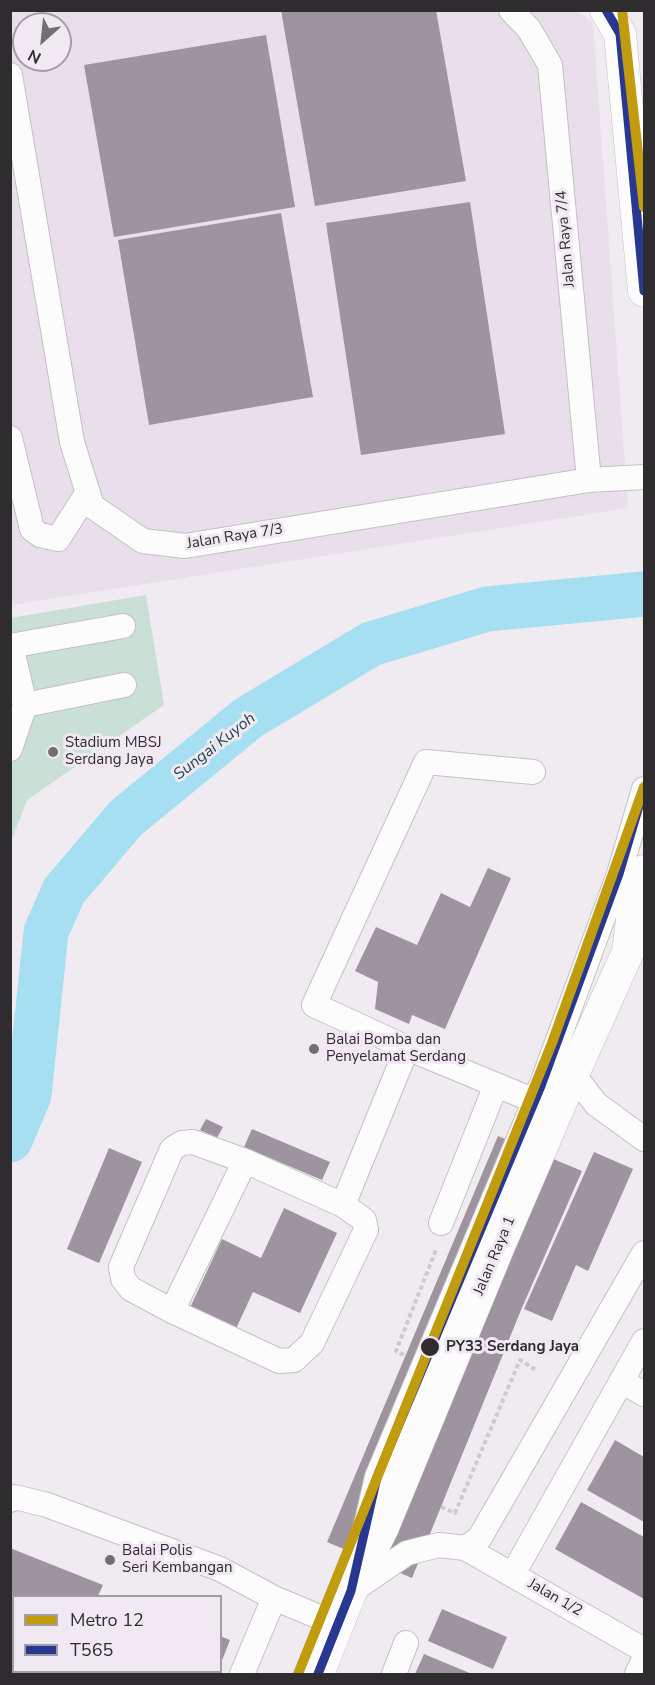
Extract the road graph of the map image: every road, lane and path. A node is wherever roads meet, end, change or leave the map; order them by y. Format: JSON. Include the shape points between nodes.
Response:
{"nodes":[{"id":1,"x":511,"y":10,"type":"edge"},
{"id":2,"x":606,"y":10,"type":"edge"},
{"id":3,"x":11,"y":76,"type":"edge"},
{"id":4,"x":645,"y":291,"type":"edge"},
{"id":5,"x":10,"y":438,"type":"edge"},
{"id":6,"x":645,"y":477,"type":"edge"},
{"id":7,"x":589,"y":480,"type":"junction"},
{"id":8,"x":88,"y":492,"type":"junction"},
{"id":9,"x":123,"y":626,"type":"dead end"},
{"id":10,"x":11,"y":646,"type":"edge"},
{"id":11,"x":123,"y":685,"type":"dead end"},
{"id":12,"x":25,"y":705,"type":"junction"},
{"id":13,"x":10,"y":749,"type":"edge"},
{"id":14,"x":533,"y":772,"type":"dead end"},
{"id":15,"x":645,"y":789,"type":"edge"},
{"id":16,"x":645,"y":871,"type":"edge"},
{"id":17,"x":645,"y":923,"type":"edge"},
{"id":18,"x":628,"y":952,"type":"junction"},
{"id":19,"x":407,"y":1048,"type":"junction"},
{"id":20,"x":573,"y":1074,"type":"junction"},
{"id":21,"x":496,"y":1085,"type":"junction"},
{"id":22,"x":535,"y":1101,"type":"junction"},
{"id":23,"x":645,"y":1139,"type":"edge"},
{"id":24,"x":245,"y":1161,"type":"junction"},
{"id":25,"x":343,"y":1205,"type":"junction"},
{"id":26,"x":441,"y":1223,"type":"dead end"},
{"id":27,"x":436,"y":1250,"type":"dead end"},
{"id":28,"x":645,"y":1253,"type":"edge"},
{"id":29,"x":172,"y":1311,"type":"junction"},
{"id":30,"x":645,"y":1341,"type":"edge"},
{"id":31,"x":396,"y":1351,"type":"dead end"},
{"id":32,"x":536,"y":1370,"type":"dead end"},
{"id":33,"x":621,"y":1381,"type":"junction"},
{"id":34,"x":645,"y":1394,"type":"edge"},
{"id":35,"x":10,"y":1500,"type":"edge"},
{"id":36,"x":441,"y":1508,"type":"dead end"},
{"id":37,"x":465,"y":1548,"type":"junction"},
{"id":38,"x":513,"y":1574,"type":"junction"},
{"id":39,"x":351,"y":1591,"type":"junction"},
{"id":40,"x":274,"y":1598,"type":"junction"},
{"id":41,"x":338,"y":1625,"type":"junction"},
{"id":42,"x":406,"y":1643,"type":"dead end"},
{"id":43,"x":645,"y":1650,"type":"edge"},
{"id":44,"x":645,"y":1659,"type":"edge"},
{"id":45,"x":242,"y":1674,"type":"edge"},
{"id":46,"x":318,"y":1674,"type":"edge"},
{"id":47,"x":394,"y":1674,"type":"edge"},
{"id":48,"x":637,"y":1674,"type":"edge"}],
"edges":[{"from":1,"to":7,"type":"street","name":"Jalan Raya 7/4","via":[[529,28],[550,65]]},
{"from":2,"to":4,"type":"main road","via":[[620,34]]},
{"from":3,"to":8,"type":"street","name":"Jalan Raya 7/3","via":[[72,442]]},
{"from":5,"to":8,"type":"street","via":[[32,529],[40,535],[58,539]]},
{"from":6,"to":7,"type":"street","name":"Jalan Raya 7/3"},
{"from":7,"to":8,"type":"street","name":"Jalan Raya 7/3","via":[[185,546],[143,541],[92,506]]},
{"from":9,"to":10,"type":"street"},
{"from":10,"to":12,"type":"street"},
{"from":11,"to":12,"type":"street"},
{"from":12,"to":13,"type":"street"},
{"from":14,"to":19,"type":"street","via":[[426,762],[314,1005]]},
{"from":15,"to":22,"type":"street","name":"Jalan Raya 1","via":[[619,874]]},
{"from":16,"to":18,"type":"main road","via":[[634,901]]},
{"from":17,"to":18,"type":"main road","name":"Jalan Raya 1"},
{"from":18,"to":20,"type":"main road","name":"Jalan Raya 1"},
{"from":19,"to":21,"type":"street"},
{"from":19,"to":25,"type":"street"},
{"from":20,"to":23,"type":"street","via":[[596,1104]]},
{"from":20,"to":39,"type":"main road","name":"Jalan Raya 1","via":[[384,1527]]},
{"from":21,"to":22,"type":"street"},
{"from":21,"to":26,"type":"street"},
{"from":22,"to":39,"type":"street","name":"Jalan Raya 1","via":[[377,1477]]},
{"from":24,"to":25,"type":"street"},
{"from":24,"to":29,"type":"street"},
{"from":24,"to":29,"type":"street","via":[[193,1142],[172,1149],[121,1267],[123,1279],[131,1289]]},
{"from":25,"to":29,"type":"street","via":[[364,1220],[366,1230],[312,1343],[294,1360],[279,1361]]},
{"from":27,"to":31,"type":"path"},
{"from":28,"to":37,"type":"street","via":[[489,1523],[479,1539]]},
{"from":30,"to":33,"type":"street"},
{"from":32,"to":36,"type":"path","via":[[520,1360],[455,1513]]},
{"from":33,"to":34,"type":"street"},
{"from":33,"to":38,"type":"street"},
{"from":35,"to":40,"type":"street","via":[[15,1497],[47,1505],[199,1561]]},
{"from":37,"to":38,"type":"street","name":"Jalan 1/2"},
{"from":37,"to":39,"type":"street","via":[[439,1545],[407,1553]]},
{"from":38,"to":43,"type":"street","name":"Jalan 1/2"},
{"from":39,"to":41,"type":"main road","name":"Jalan Raya 1"},
{"from":40,"to":41,"type":"street"},
{"from":40,"to":45,"type":"street"},
{"from":41,"to":46,"type":"main road","name":"Jalan Raya 1"},
{"from":42,"to":47,"type":"street"},
{"from":44,"to":48,"type":"street"}]}
